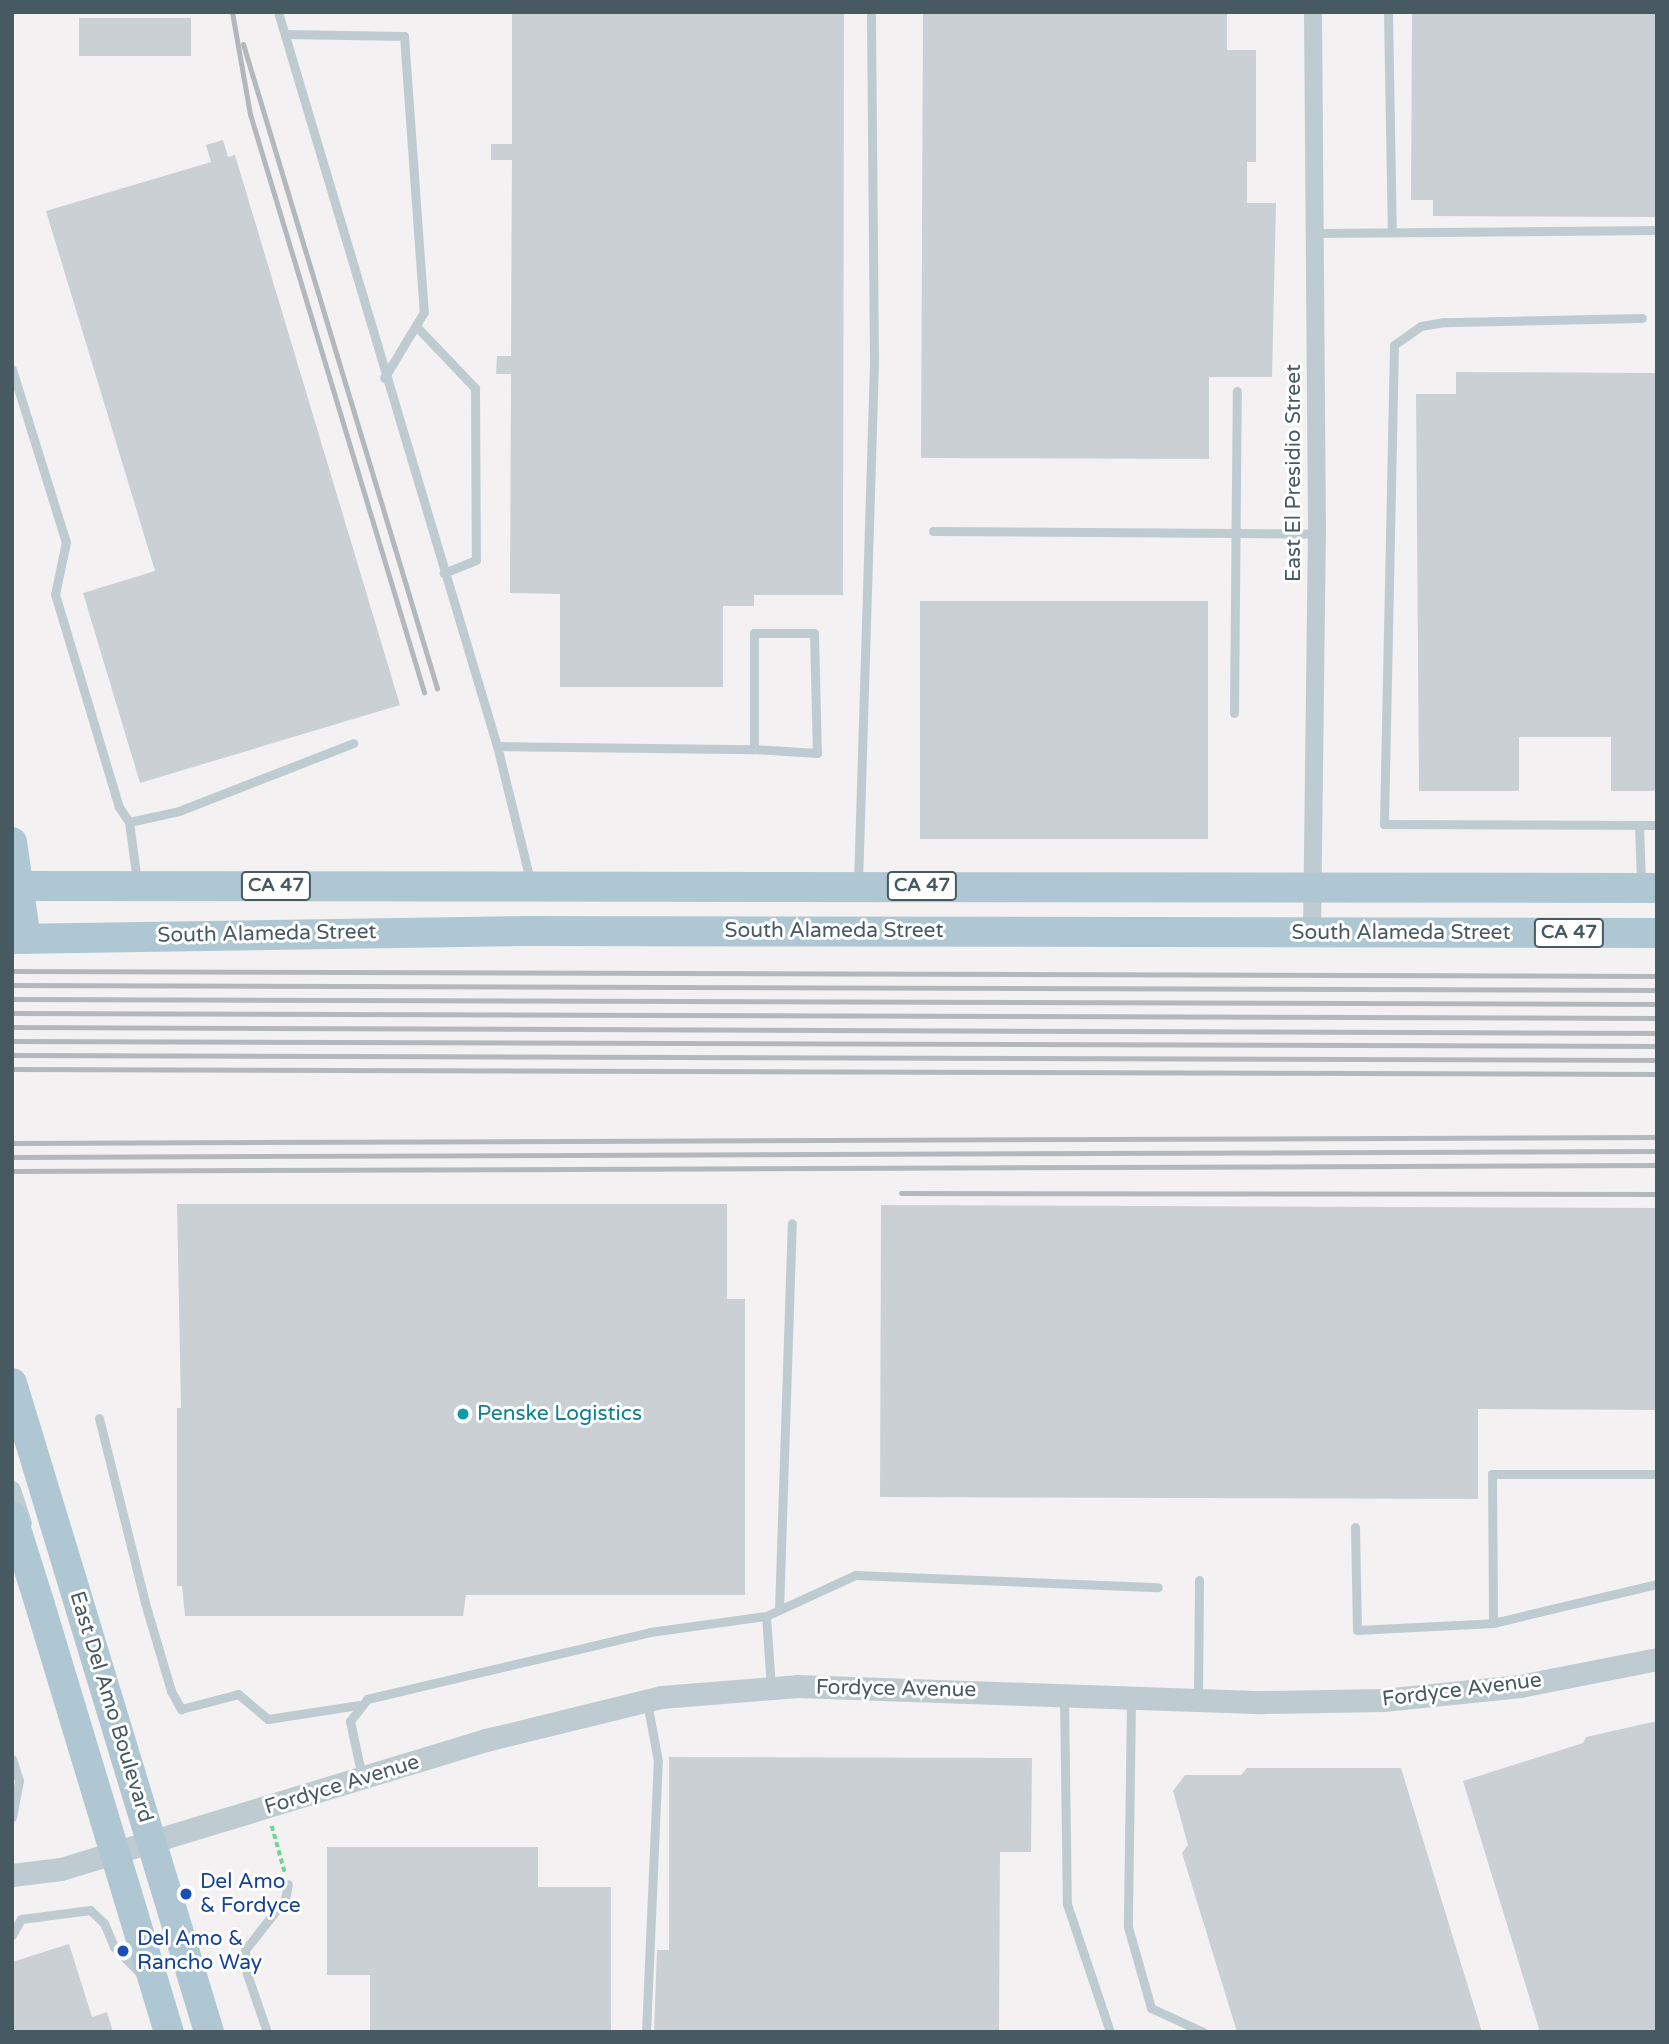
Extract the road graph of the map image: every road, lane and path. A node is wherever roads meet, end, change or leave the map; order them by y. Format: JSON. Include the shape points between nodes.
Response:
{"nodes":[{"id":1,"x":278,"y":12,"type":"edge"},
{"id":2,"x":871,"y":12,"type":"edge"},
{"id":3,"x":1313,"y":12,"type":"edge"},
{"id":4,"x":1388,"y":12,"type":"edge"},
{"id":5,"x":285,"y":34,"type":"junction"},
{"id":6,"x":1392,"y":230,"type":"junction"},
{"id":7,"x":1657,"y":230,"type":"edge"},
{"id":8,"x":1317,"y":233,"type":"junction"},
{"id":9,"x":1642,"y":318,"type":"dead end"},
{"id":10,"x":416,"y":326,"type":"junction"},
{"id":11,"x":12,"y":369,"type":"edge"},
{"id":12,"x":384,"y":378,"type":"junction"},
{"id":13,"x":1237,"y":391,"type":"dead end"},
{"id":14,"x":933,"y":531,"type":"dead end"},
{"id":15,"x":1233,"y":534,"type":"junction"},
{"id":16,"x":1317,"y":534,"type":"junction"},
{"id":17,"x":444,"y":573,"type":"junction"},
{"id":18,"x":1234,"y":713,"type":"dead end"},
{"id":19,"x":353,"y":743,"type":"dead end"},
{"id":20,"x":497,"y":746,"type":"junction"},
{"id":21,"x":754,"y":749,"type":"junction"},
{"id":22,"x":129,"y":822,"type":"junction"},
{"id":23,"x":1639,"y":825,"type":"junction"},
{"id":24,"x":1657,"y":825,"type":"edge"},
{"id":25,"x":12,"y":842,"type":"edge"},
{"id":26,"x":531,"y":885,"type":"junction"},
{"id":27,"x":16,"y":886,"type":"edge"},
{"id":28,"x":138,"y":886,"type":"junction"},
{"id":29,"x":858,"y":886,"type":"junction"},
{"id":30,"x":1312,"y":887,"type":"junction"},
{"id":31,"x":1649,"y":888,"type":"edge"},
{"id":32,"x":528,"y":930,"type":"junction"},
{"id":33,"x":1649,"y":933,"type":"edge"},
{"id":34,"x":1312,"y":934,"type":"junction"},
{"id":35,"x":19,"y":939,"type":"edge"},
{"id":36,"x":792,"y":1223,"type":"dead end"},
{"id":37,"x":12,"y":1383,"type":"edge"},
{"id":38,"x":99,"y":1418,"type":"dead end"},
{"id":39,"x":1657,"y":1474,"type":"edge"},
{"id":40,"x":12,"y":1490,"type":"edge"},
{"id":41,"x":12,"y":1516,"type":"edge"},
{"id":42,"x":1355,"y":1527,"type":"dead end"},
{"id":43,"x":12,"y":1548,"type":"edge"},
{"id":44,"x":1199,"y":1580,"type":"dead end"},
{"id":45,"x":1657,"y":1584,"type":"edge"},
{"id":46,"x":1158,"y":1587,"type":"dead end"},
{"id":47,"x":779,"y":1610,"type":"junction"},
{"id":48,"x":766,"y":1616,"type":"junction"},
{"id":49,"x":1493,"y":1623,"type":"junction"},
{"id":50,"x":1657,"y":1659,"type":"edge"},
{"id":51,"x":771,"y":1688,"type":"junction"},
{"id":52,"x":1064,"y":1694,"type":"junction"},
{"id":53,"x":1131,"y":1697,"type":"junction"},
{"id":54,"x":1198,"y":1699,"type":"junction"},
{"id":55,"x":646,"y":1700,"type":"junction"},
{"id":56,"x":358,"y":1705,"type":"junction"},
{"id":57,"x":12,"y":1759,"type":"edge"},
{"id":58,"x":362,"y":1778,"type":"junction"},
{"id":59,"x":267,"y":1807,"type":"junction"},
{"id":60,"x":12,"y":1817,"type":"edge"},
{"id":61,"x":153,"y":1842,"type":"junction"},
{"id":62,"x":115,"y":1853,"type":"junction"},
{"id":63,"x":12,"y":1875,"type":"edge"},
{"id":64,"x":288,"y":1884,"type":"joint"},
{"id":65,"x":12,"y":1935,"type":"edge"},
{"id":66,"x":156,"y":1989,"type":"junction"},
{"id":67,"x":169,"y":2032,"type":"edge"},
{"id":68,"x":209,"y":2032,"type":"edge"},
{"id":69,"x":267,"y":2032,"type":"edge"},
{"id":70,"x":646,"y":2032,"type":"edge"},
{"id":71,"x":1110,"y":2032,"type":"edge"},
{"id":72,"x":1203,"y":2032,"type":"edge"}],
"edges":[{"from":1,"to":5,"type":"lane"},
{"from":2,"to":29,"type":"lane","via":[[874,363]]},
{"from":3,"to":8,"type":"street","name":"East El Presidio Street"},
{"from":4,"to":6,"type":"lane"},
{"from":5,"to":10,"type":"lane","via":[[404,36],[424,312]]},
{"from":5,"to":12,"type":"lane"},
{"from":6,"to":7,"type":"lane"},
{"from":6,"to":8,"type":"lane"},
{"from":8,"to":16,"type":"street","name":"East El Presidio Street"},
{"from":9,"to":23,"type":"lane","via":[[1444,322],[1421,326],[1394,345],[1384,824]]},
{"from":10,"to":12,"type":"lane"},
{"from":10,"to":17,"type":"lane","via":[[475,388],[476,560]]},
{"from":11,"to":22,"type":"lane","via":[[66,542],[55,594],[119,807]]},
{"from":12,"to":17,"type":"lane"},
{"from":13,"to":15,"type":"lane"},
{"from":14,"to":15,"type":"lane"},
{"from":15,"to":16,"type":"lane"},
{"from":15,"to":18,"type":"lane"},
{"from":16,"to":30,"type":"street","name":"East El Presidio Street"},
{"from":17,"to":20,"type":"lane"},
{"from":19,"to":22,"type":"lane","via":[[179,811]]},
{"from":20,"to":21,"type":"lane"},
{"from":20,"to":26,"type":"lane"},
{"from":21,"to":21,"type":"lane","via":[[754,633],[814,633],[817,753]]},
{"from":22,"to":28,"type":"lane"},
{"from":23,"to":24,"type":"lane"},
{"from":23,"to":31,"type":"lane"},
{"from":25,"to":27,"type":"main road"},
{"from":26,"to":28,"type":"main road","number":"CA 47"},
{"from":26,"to":29,"type":"main road","number":"CA 47"},
{"from":26,"to":32,"type":"main road"},
{"from":27,"to":28,"type":"main road","number":"CA 47"},
{"from":27,"to":35,"type":"main road"},
{"from":29,"to":30,"type":"main road","number":"CA 47"},
{"from":30,"to":31,"type":"main road","number":"CA 47"},
{"from":30,"to":34,"type":"street","name":"East El Presidio Street"},
{"from":31,"to":33,"type":"main road"},
{"from":32,"to":34,"type":"main road","name":"South Alameda Street","number":"CA 47"},
{"from":32,"to":35,"type":"main road","name":"South Alameda Street","number":"CA 47"},
{"from":33,"to":34,"type":"main road","name":"South Alameda Street","number":"CA 47"},
{"from":36,"to":47,"type":"lane"},
{"from":37,"to":61,"type":"main road","name":"East Del Amo Boulevard"},
{"from":38,"to":56,"type":"lane","via":[[145,1604],[171,1692],[181,1709],[238,1694],[268,1718]]},
{"from":39,"to":49,"type":"lane","via":[[1492,1474]]},
{"from":40,"to":43,"type":"street","via":[[24,1526]]},
{"from":41,"to":62,"type":"main road","name":"East Del Amo Boulevard","bridge":true},
{"from":42,"to":49,"type":"lane","via":[[1357,1630]]},
{"from":44,"to":54,"type":"lane"},
{"from":45,"to":49,"type":"lane"},
{"from":46,"to":47,"type":"lane","via":[[855,1575]]},
{"from":47,"to":48,"type":"lane"},
{"from":48,"to":51,"type":"lane"},
{"from":48,"to":56,"type":"lane","via":[[650,1632],[377,1695]]},
{"from":50,"to":54,"type":"street","name":"Fordyce Avenue","via":[[1447,1696]]},
{"from":51,"to":52,"type":"street","name":"Fordyce Avenue"},
{"from":51,"to":55,"type":"street","name":"Fordyce Avenue"},
{"from":52,"to":53,"type":"street","name":"Fordyce Avenue"},
{"from":52,"to":71,"type":"lane","via":[[1067,1904]]},
{"from":53,"to":54,"type":"street","name":"Fordyce Avenue"},
{"from":53,"to":72,"type":"lane","via":[[1128,1927],[1151,2008]]},
{"from":55,"to":58,"type":"street","name":"Fordyce Avenue","via":[[587,1712]]},
{"from":55,"to":70,"type":"lane","via":[[658,1761]]},
{"from":56,"to":58,"type":"lane","via":[[350,1721]]},
{"from":57,"to":60,"type":"lane","via":[[19,1781]]},
{"from":58,"to":59,"type":"street","name":"Fordyce Avenue"},
{"from":59,"to":61,"type":"street","name":"Fordyce Avenue"},
{"from":59,"to":64,"type":"path"},
{"from":61,"to":62,"type":"street","name":"Fordyce Avenue"},
{"from":61,"to":68,"type":"main road","name":"East Del Amo Boulevard"},
{"from":62,"to":63,"type":"street","name":"Fordyce Avenue","via":[[61,1869]]},
{"from":62,"to":66,"type":"main road","name":"East Del Amo Boulevard"},
{"from":64,"to":69,"type":"lane","via":[[285,1899],[245,1950],[247,1975]]},
{"from":65,"to":66,"type":"lane","via":[[21,1919],[90,1910],[104,1923],[114,1947]]},
{"from":66,"to":67,"type":"main road","name":"East Del Amo Boulevard"}]}
